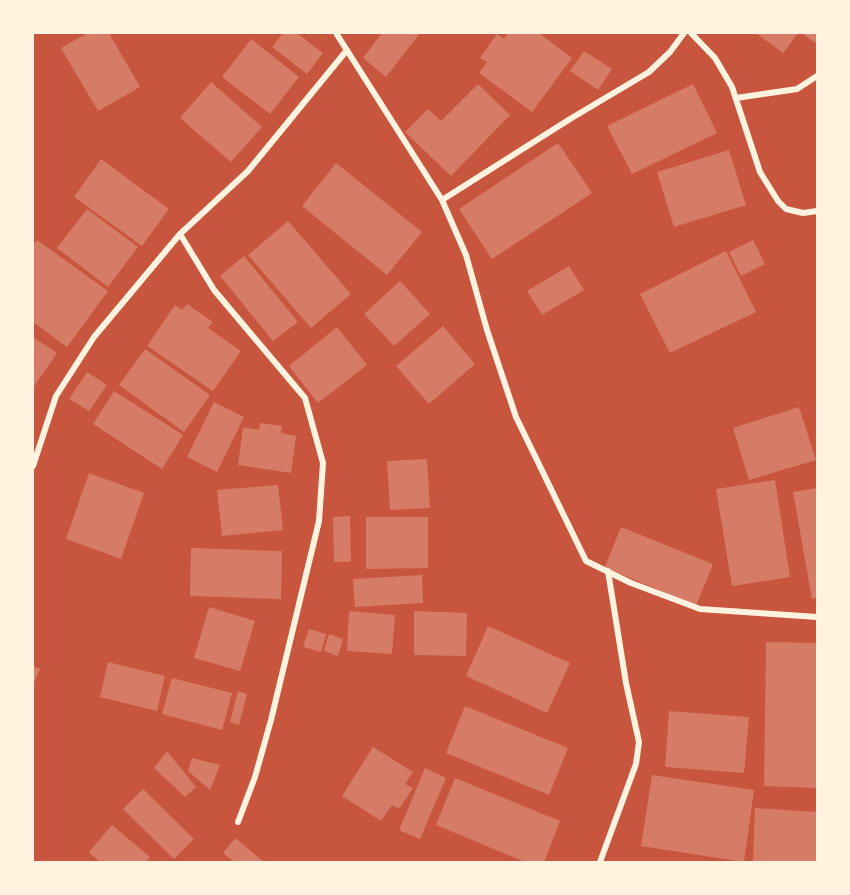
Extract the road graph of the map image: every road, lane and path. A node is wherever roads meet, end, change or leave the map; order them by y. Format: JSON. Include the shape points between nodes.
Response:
{"nodes":[{"id":1,"x":336,"y":33,"type":"edge"},
{"id":2,"x":684,"y":33,"type":"edge"},
{"id":3,"x":691,"y":33,"type":"edge"},
{"id":4,"x":347,"y":50,"type":"junction"},
{"id":5,"x":817,"y":76,"type":"edge"},
{"id":6,"x":736,"y":98,"type":"junction"},
{"id":7,"x":442,"y":200,"type":"junction"},
{"id":8,"x":817,"y":211,"type":"edge"},
{"id":9,"x":180,"y":234,"type":"junction"},
{"id":10,"x":33,"y":466,"type":"edge"},
{"id":11,"x":608,"y":571,"type":"junction"},
{"id":12,"x":817,"y":616,"type":"edge"},
{"id":13,"x":238,"y":822,"type":"dead end"},
{"id":14,"x":600,"y":862,"type":"edge"}],
"edges":[{"from":1,"to":4,"type":"street"},
{"from":2,"to":7,"type":"street","via":[[649,72]]},
{"from":3,"to":6,"type":"street","via":[[715,58]]},
{"from":4,"to":7,"type":"street"},
{"from":4,"to":9,"type":"street","via":[[248,171]]},
{"from":5,"to":6,"type":"street","via":[[797,89]]},
{"from":6,"to":8,"type":"street","via":[[760,172],[778,201],[786,209]]},
{"from":7,"to":11,"type":"street","via":[[465,255],[516,417],[586,561]]},
{"from":9,"to":10,"type":"street","via":[[94,337],[56,396]]},
{"from":9,"to":13,"type":"street","via":[[214,290],[305,398],[322,463],[318,521],[271,720]]},
{"from":11,"to":12,"type":"street","via":[[631,584],[700,609]]},
{"from":11,"to":14,"type":"street","via":[[639,742],[636,764]]}]}
